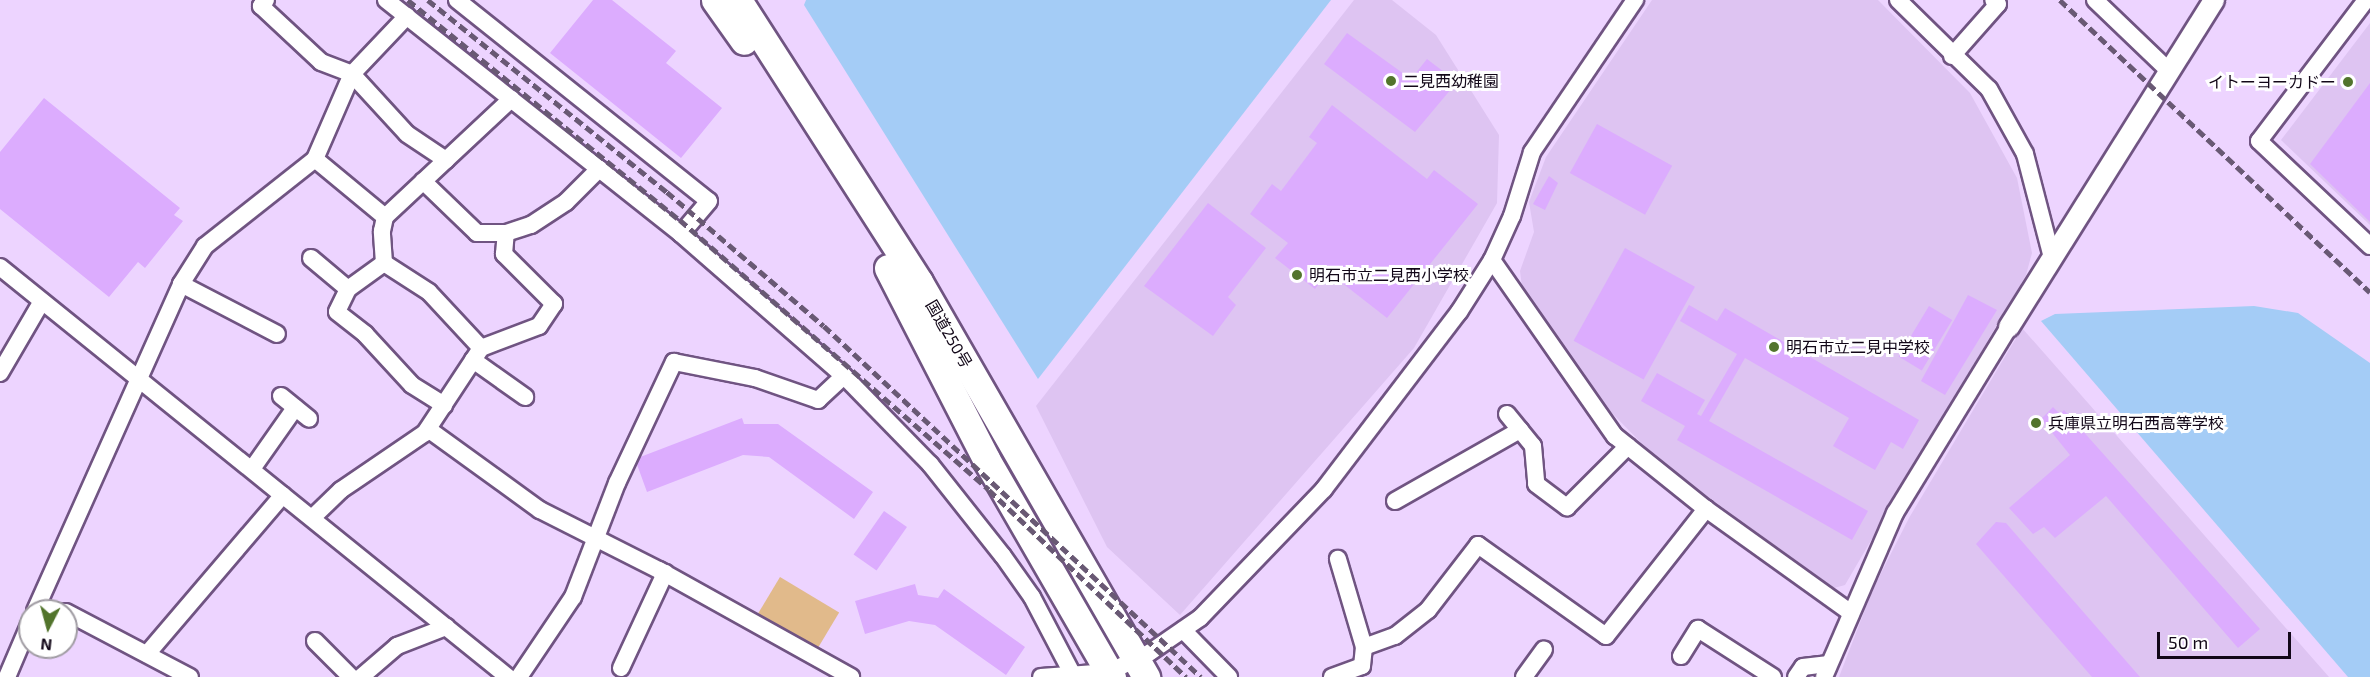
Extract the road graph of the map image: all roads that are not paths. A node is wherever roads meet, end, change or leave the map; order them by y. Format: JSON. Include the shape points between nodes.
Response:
{"nodes":[{"id":1,"x":266,"y":0,"type":"edge"},
{"id":2,"x":386,"y":0,"type":"edge"},
{"id":3,"x":457,"y":0,"type":"edge"},
{"id":4,"x":715,"y":0,"type":"edge"},
{"id":5,"x":738,"y":0,"type":"edge"},
{"id":6,"x":1635,"y":0,"type":"edge"},
{"id":7,"x":1898,"y":0,"type":"edge"},
{"id":8,"x":1993,"y":0,"type":"edge"},
{"id":9,"x":2095,"y":0,"type":"edge"},
{"id":10,"x":2214,"y":0,"type":"edge"},
{"id":11,"x":2366,"y":0,"type":"edge"},
{"id":12,"x":407,"y":16,"type":"junction"},
{"id":13,"x":1952,"y":56,"type":"junction"},
{"id":14,"x":2169,"y":71,"type":"junction"},
{"id":15,"x":352,"y":74,"type":"junction"},
{"id":16,"x":511,"y":99,"type":"junction"},
{"id":17,"x":315,"y":159,"type":"junction"},
{"id":18,"x":446,"y":160,"type":"junction"},
{"id":19,"x":599,"y":169,"type":"junction"},
{"id":20,"x":423,"y":181,"type":"junction"},
{"id":21,"x":385,"y":217,"type":"junction"},
{"id":22,"x":506,"y":232,"type":"junction"},
{"id":23,"x":681,"y":234,"type":"junction"},
{"id":24,"x":2370,"y":246,"type":"edge"},
{"id":25,"x":311,"y":258,"type":"dead end"},
{"id":26,"x":2052,"y":258,"type":"junction"},
{"id":27,"x":1492,"y":260,"type":"junction"},
{"id":28,"x":384,"y":262,"type":"junction"},
{"id":29,"x":0,"y":267,"type":"edge"},
{"id":30,"x":181,"y":284,"type":"junction"},
{"id":31,"x":348,"y":289,"type":"junction"},
{"id":32,"x":42,"y":301,"type":"junction"},
{"id":33,"x":2009,"y":327,"type":"joint"},
{"id":34,"x":277,"y":334,"type":"dead end"},
{"id":35,"x":477,"y":354,"type":"junction"},
{"id":36,"x":0,"y":373,"type":"edge"},
{"id":37,"x":137,"y":376,"type":"junction"},
{"id":38,"x":844,"y":376,"type":"junction"},
{"id":39,"x":281,"y":396,"type":"dead end"},
{"id":40,"x":525,"y":397,"type":"dead end"},
{"id":41,"x":444,"y":405,"type":"junction"},
{"id":42,"x":295,"y":408,"type":"junction"},
{"id":43,"x":1508,"y":414,"type":"dead end"},
{"id":44,"x":309,"y":419,"type":"dead end"},
{"id":45,"x":428,"y":429,"type":"junction"},
{"id":46,"x":1521,"y":430,"type":"junction"},
{"id":47,"x":1628,"y":447,"type":"junction"},
{"id":48,"x":252,"y":469,"type":"junction"},
{"id":49,"x":283,"y":495,"type":"junction"},
{"id":50,"x":1395,"y":501,"type":"dead end"},
{"id":51,"x":1706,"y":509,"type":"junction"},
{"id":52,"x":312,"y":518,"type":"junction"},
{"id":53,"x":598,"y":540,"type":"junction"},
{"id":54,"x":1338,"y":559,"type":"dead end"},
{"id":55,"x":665,"y":573,"type":"junction"},
{"id":56,"x":40,"y":599,"type":"edge"},
{"id":57,"x":1850,"y":612,"type":"junction"},
{"id":58,"x":78,"y":618,"type":"edge"},
{"id":59,"x":447,"y":627,"type":"junction"},
{"id":60,"x":1183,"y":630,"type":"junction"},
{"id":61,"x":315,"y":641,"type":"dead end"},
{"id":62,"x":1364,"y":647,"type":"junction"},
{"id":63,"x":1544,"y":649,"type":"dead end"},
{"id":64,"x":18,"y":651,"type":"edge"},
{"id":65,"x":147,"y":654,"type":"junction"},
{"id":66,"x":1681,"y":656,"type":"dead end"},
{"id":67,"x":621,"y":668,"type":"dead end"},
{"id":68,"x":1140,"y":668,"type":"edge"},
{"id":69,"x":1827,"y":670,"type":"edge"},
{"id":70,"x":1111,"y":675,"type":"edge"},
{"id":71,"x":1073,"y":676,"type":"edge"},
{"id":72,"x":7,"y":677,"type":"edge"},
{"id":73,"x":190,"y":677,"type":"edge"},
{"id":74,"x":351,"y":677,"type":"edge"},
{"id":75,"x":361,"y":677,"type":"edge"},
{"id":76,"x":508,"y":677,"type":"edge"},
{"id":77,"x":519,"y":677,"type":"edge"},
{"id":78,"x":850,"y":677,"type":"edge"},
{"id":79,"x":1041,"y":677,"type":"edge"},
{"id":80,"x":1229,"y":677,"type":"edge"},
{"id":81,"x":1332,"y":677,"type":"edge"},
{"id":82,"x":1524,"y":677,"type":"edge"},
{"id":83,"x":1773,"y":677,"type":"edge"},
{"id":84,"x":1796,"y":677,"type":"edge"}],
"edges":[{"from":1,"to":15,"type":"street","via":[[261,6],[321,62]]},
{"from":2,"to":12,"type":"street"},
{"from":3,"to":23,"type":"street","via":[[709,201]]},
{"from":4,"to":70,"type":"highway","name":"国道250号","via":[[772,81],[902,290],[986,459]]},
{"from":5,"to":68,"type":"highway","name":"国道250号","via":[[919,282]]},
{"from":6,"to":27,"type":"street","via":[[1532,152],[1512,216]]},
{"from":7,"to":13,"type":"street"},
{"from":8,"to":13,"type":"street","via":[[1998,4]]},
{"from":9,"to":14,"type":"street"},
{"from":10,"to":14,"type":"street"},
{"from":11,"to":24,"type":"street","via":[[2259,141]]},
{"from":12,"to":15,"type":"street"},
{"from":12,"to":16,"type":"street"},
{"from":13,"to":26,"type":"street","via":[[1989,89],[2025,154]]},
{"from":14,"to":26,"type":"street"},
{"from":15,"to":17,"type":"street"},
{"from":15,"to":18,"type":"street","via":[[407,134]]},
{"from":16,"to":18,"type":"street"},
{"from":16,"to":19,"type":"street"},
{"from":17,"to":21,"type":"street"},
{"from":17,"to":30,"type":"street","via":[[206,246]]},
{"from":18,"to":20,"type":"street"},
{"from":19,"to":22,"type":"street","via":[[566,202],[531,225]]},
{"from":19,"to":23,"type":"street"},
{"from":20,"to":21,"type":"street"},
{"from":20,"to":22,"type":"street","via":[[477,233]]},
{"from":21,"to":28,"type":"street"},
{"from":22,"to":35,"type":"street","via":[[504,254],[554,303],[539,326]]},
{"from":23,"to":38,"type":"street"},
{"from":25,"to":31,"type":"street"},
{"from":26,"to":33,"type":"street"},
{"from":27,"to":47,"type":"street","via":[[1615,436]]},
{"from":27,"to":60,"type":"street","via":[[1459,312],[1323,489],[1200,618]]},
{"from":28,"to":31,"type":"street"},
{"from":28,"to":35,"type":"street","via":[[429,292]]},
{"from":29,"to":32,"type":"street"},
{"from":30,"to":34,"type":"street"},
{"from":30,"to":37,"type":"street"},
{"from":31,"to":41,"type":"street","via":[[337,312],[365,334],[412,385]]},
{"from":32,"to":36,"type":"street"},
{"from":32,"to":37,"type":"street"},
{"from":33,"to":57,"type":"street","via":[[1895,513]]},
{"from":35,"to":40,"type":"street"},
{"from":35,"to":41,"type":"street"},
{"from":37,"to":48,"type":"street"},
{"from":37,"to":56,"type":"street"},
{"from":38,"to":53,"type":"street","via":[[818,400],[755,378],[674,362],[617,483]]},
{"from":38,"to":71,"type":"street","via":[[930,464],[1003,556],[1032,597]]},
{"from":39,"to":42,"type":"street"},
{"from":41,"to":45,"type":"street"},
{"from":42,"to":44,"type":"street"},
{"from":42,"to":48,"type":"street"},
{"from":43,"to":46,"type":"street"},
{"from":45,"to":52,"type":"street","via":[[395,458],[341,490]]},
{"from":45,"to":53,"type":"street","via":[[540,510]]},
{"from":46,"to":47,"type":"street","via":[[1533,446],[1536,484],[1567,507]]},
{"from":46,"to":50,"type":"street"},
{"from":47,"to":51,"type":"street"},
{"from":48,"to":49,"type":"street"},
{"from":49,"to":52,"type":"street"},
{"from":49,"to":65,"type":"street"},
{"from":51,"to":57,"type":"street"},
{"from":51,"to":62,"type":"street","via":[[1606,636],[1478,545],[1428,610],[1395,636]]},
{"from":52,"to":59,"type":"street"},
{"from":53,"to":55,"type":"street"},
{"from":53,"to":77,"type":"street","via":[[573,597]]},
{"from":54,"to":62,"type":"street"},
{"from":55,"to":67,"type":"street"},
{"from":55,"to":78,"type":"street"},
{"from":57,"to":69,"type":"street"},
{"from":58,"to":65,"type":"street"},
{"from":59,"to":75,"type":"street","via":[[398,646]]},
{"from":59,"to":76,"type":"street"},
{"from":60,"to":68,"type":"street"},
{"from":60,"to":80,"type":"street"},
{"from":61,"to":74,"type":"street"},
{"from":62,"to":81,"type":"street","via":[[1362,666]]},
{"from":63,"to":82,"type":"street"},
{"from":64,"to":72,"type":"street"},
{"from":65,"to":73,"type":"street"},
{"from":66,"to":83,"type":"street","via":[[1698,629]]},
{"from":68,"to":70,"type":"street"},
{"from":69,"to":84,"type":"street","via":[[1803,668]]},
{"from":70,"to":71,"type":"street"},
{"from":71,"to":79,"type":"street"}]}
